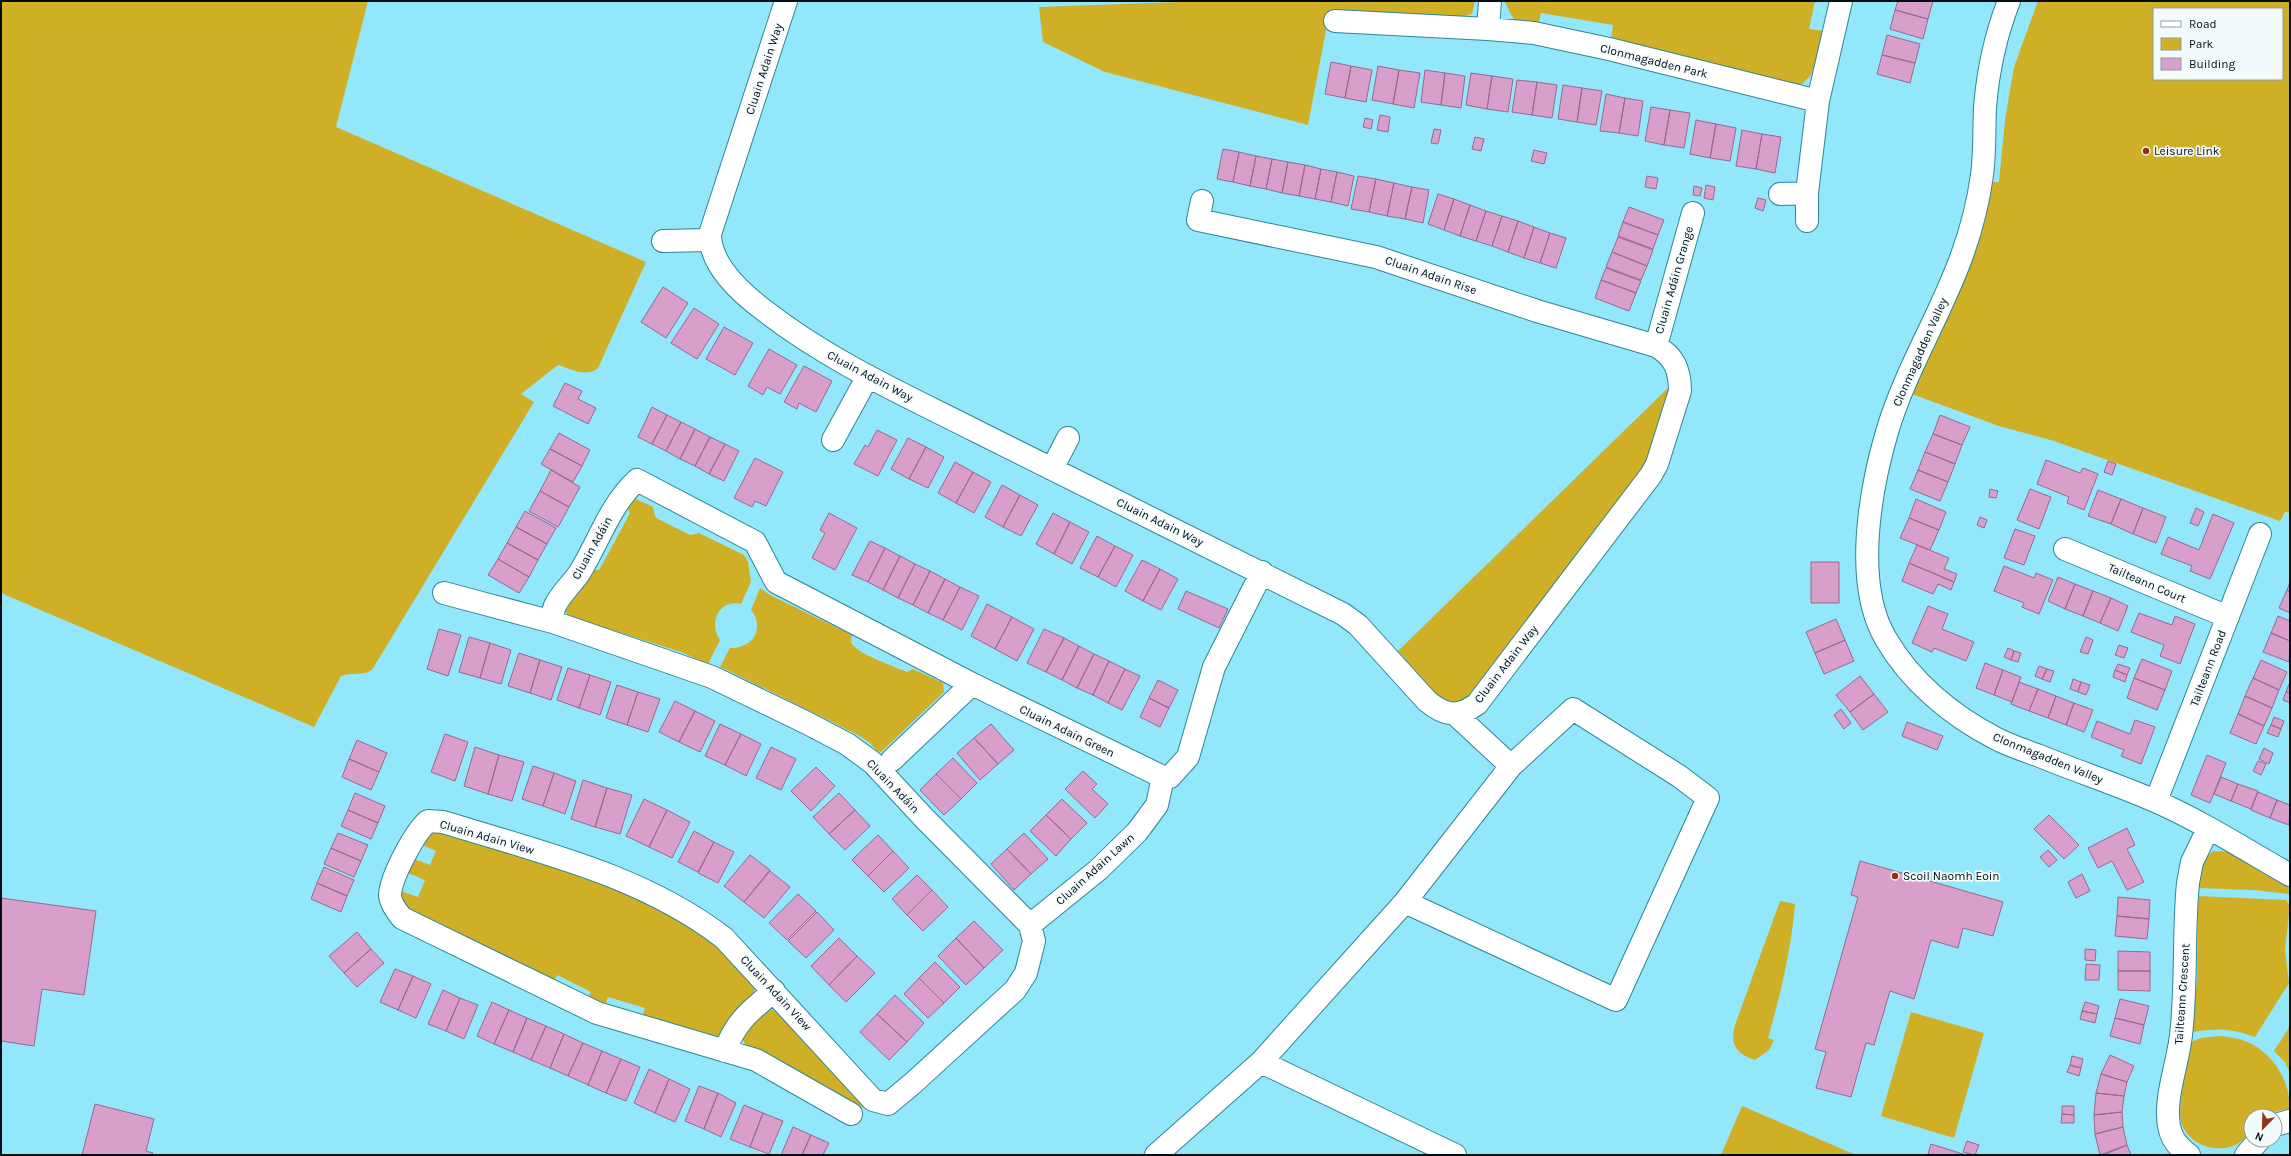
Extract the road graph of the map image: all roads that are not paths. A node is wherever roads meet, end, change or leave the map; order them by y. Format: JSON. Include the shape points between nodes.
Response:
{"nodes":[{"id":1,"x":786,"y":1,"type":"edge"},
{"id":2,"x":1490,"y":1,"type":"edge"},
{"id":3,"x":1841,"y":1,"type":"edge"},
{"id":4,"x":2009,"y":1,"type":"edge"},
{"id":5,"x":1335,"y":21,"type":"dead end"},
{"id":6,"x":1488,"y":29,"type":"junction"},
{"id":7,"x":1818,"y":101,"type":"junction"},
{"id":8,"x":1807,"y":193,"type":"junction"},
{"id":9,"x":1780,"y":194,"type":"dead end"},
{"id":10,"x":1202,"y":201,"type":"dead end"},
{"id":11,"x":1693,"y":214,"type":"dead end"},
{"id":12,"x":1807,"y":221,"type":"dead end"},
{"id":13,"x":710,"y":240,"type":"junction"},
{"id":14,"x":663,"y":241,"type":"dead end"},
{"id":15,"x":1656,"y":346,"type":"junction"},
{"id":16,"x":1674,"y":360,"type":"joint"},
{"id":17,"x":868,"y":376,"type":"junction"},
{"id":18,"x":1068,"y":438,"type":"dead end"},
{"id":19,"x":833,"y":440,"type":"dead end"},
{"id":20,"x":1052,"y":469,"type":"junction"},
{"id":21,"x":2260,"y":534,"type":"dead end"},
{"id":22,"x":2066,"y":549,"type":"dead end"},
{"id":23,"x":1262,"y":572,"type":"junction"},
{"id":24,"x":444,"y":593,"type":"dead end"},
{"id":25,"x":2228,"y":617,"type":"junction"},
{"id":26,"x":553,"y":622,"type":"junction"},
{"id":27,"x":972,"y":684,"type":"junction"},
{"id":28,"x":1456,"y":714,"type":"junction"},
{"id":29,"x":892,"y":760,"type":"dead end"},
{"id":30,"x":1510,"y":766,"type":"junction"},
{"id":31,"x":1163,"y":777,"type":"junction"},
{"id":32,"x":2156,"y":801,"type":"junction"},
{"id":33,"x":2208,"y":829,"type":"junction"},
{"id":34,"x":2290,"y":875,"type":"edge"},
{"id":35,"x":1405,"y":902,"type":"junction"},
{"id":36,"x":1030,"y":925,"type":"junction"},
{"id":37,"x":774,"y":991,"type":"junction"},
{"id":38,"x":725,"y":1051,"type":"junction"},
{"id":39,"x":1261,"y":1062,"type":"junction"},
{"id":40,"x":852,"y":1114,"type":"dead end"},
{"id":41,"x":1156,"y":1155,"type":"edge"},
{"id":42,"x":1455,"y":1155,"type":"edge"},
{"id":43,"x":2189,"y":1155,"type":"edge"}],
"edges":[{"from":1,"to":13,"type":"street","name":"Cluain Adain Way"},
{"from":2,"to":6,"type":"street"},
{"from":3,"to":7,"type":"street"},
{"from":4,"to":32,"type":"street","name":"Clonmagadden Valley","via":[[1990,62],[1982,172],[1976,210],[1961,258],[1902,387],[1887,433],[1875,482],[1868,530],[1868,576],[1884,638],[1907,668],[1932,694],[1964,720],[1997,739]]},
{"from":5,"to":6,"type":"street","name":"Clonmagadden Park"},
{"from":6,"to":7,"type":"street","name":"Clonmagadden Park","via":[[1534,33],[1609,49]]},
{"from":7,"to":8,"type":"street"},
{"from":8,"to":9,"type":"street"},
{"from":8,"to":12,"type":"street"},
{"from":10,"to":15,"type":"street","name":"Cluain Adain Rise","via":[[1198,220],[1376,256],[1537,312]]},
{"from":11,"to":15,"type":"street","name":"Cluain Adáin Grange"},
{"from":13,"to":14,"type":"street"},
{"from":13,"to":17,"type":"street","name":"Cluain Adain Way","via":[[715,260],[721,270],[764,310],[822,351]]},
{"from":15,"to":16,"type":"street","name":"Cluain Adain Rise","via":[[1666,351]]},
{"from":16,"to":28,"type":"street","name":"Cluain Adain Way","via":[[1680,379],[1680,391],[1657,464],[1651,475],[1478,704],[1468,711]]},
{"from":17,"to":19,"type":"street"},
{"from":17,"to":20,"type":"street","name":"Cluain Adain Way"},
{"from":18,"to":20,"type":"street"},
{"from":20,"to":23,"type":"street","name":"Cluain Adain Way"},
{"from":21,"to":25,"type":"street","name":"Tailteann Road"},
{"from":22,"to":25,"type":"street","name":"Tailteann Court"},
{"from":23,"to":28,"type":"street","name":"Cluain Adain Way","via":[[1343,614],[1358,625],[1439,711]]},
{"from":23,"to":31,"type":"street","via":[[1214,667],[1188,757],[1170,777]]},
{"from":24,"to":26,"type":"street"},
{"from":25,"to":32,"type":"street","name":"Tailteann Road"},
{"from":26,"to":27,"type":"street","name":"Cluain Adáin","via":[[555,605],[579,574],[624,492],[637,480],[755,542],[776,582]]},
{"from":26,"to":36,"type":"street","name":"Cluain Adáin","via":[[712,677],[847,744],[873,763]]},
{"from":27,"to":29,"type":"street","name":"Cluain Adáin"},
{"from":27,"to":31,"type":"street","name":"Cluain Adain Green"},
{"from":28,"to":30,"type":"street"},
{"from":30,"to":35,"type":"street"},
{"from":30,"to":35,"type":"street","via":[[1573,709],[1679,776],[1708,798],[1616,1000]]},
{"from":31,"to":36,"type":"street","name":"Cluain Adain Lawn","via":[[1157,805],[1137,832],[1098,870]]},
{"from":32,"to":33,"type":"street","name":"Clonmagadden Valley"},
{"from":33,"to":34,"type":"street","name":"Clonmagadden Valley"},
{"from":33,"to":43,"type":"street","name":"Tailteann Crescent","via":[[2192,862],[2188,883],[2181,1036],[2168,1108],[2168,1125],[2172,1137]]},
{"from":35,"to":39,"type":"street"},
{"from":36,"to":37,"type":"street","name":"Cluain Adain View","via":[[1034,941],[1026,973],[1015,990],[888,1104],[873,1100]]},
{"from":37,"to":38,"type":"street","via":[[740,1021]]},
{"from":37,"to":38,"type":"street","name":"Cluain Adain View","via":[[724,938],[703,922],[623,880],[596,869],[443,822],[428,821],[413,837],[390,896],[402,918],[597,1013]]},
{"from":38,"to":40,"type":"street","name":"Cluain Adain View","via":[[756,1060]]},
{"from":39,"to":41,"type":"street"},
{"from":39,"to":42,"type":"street"}]}
